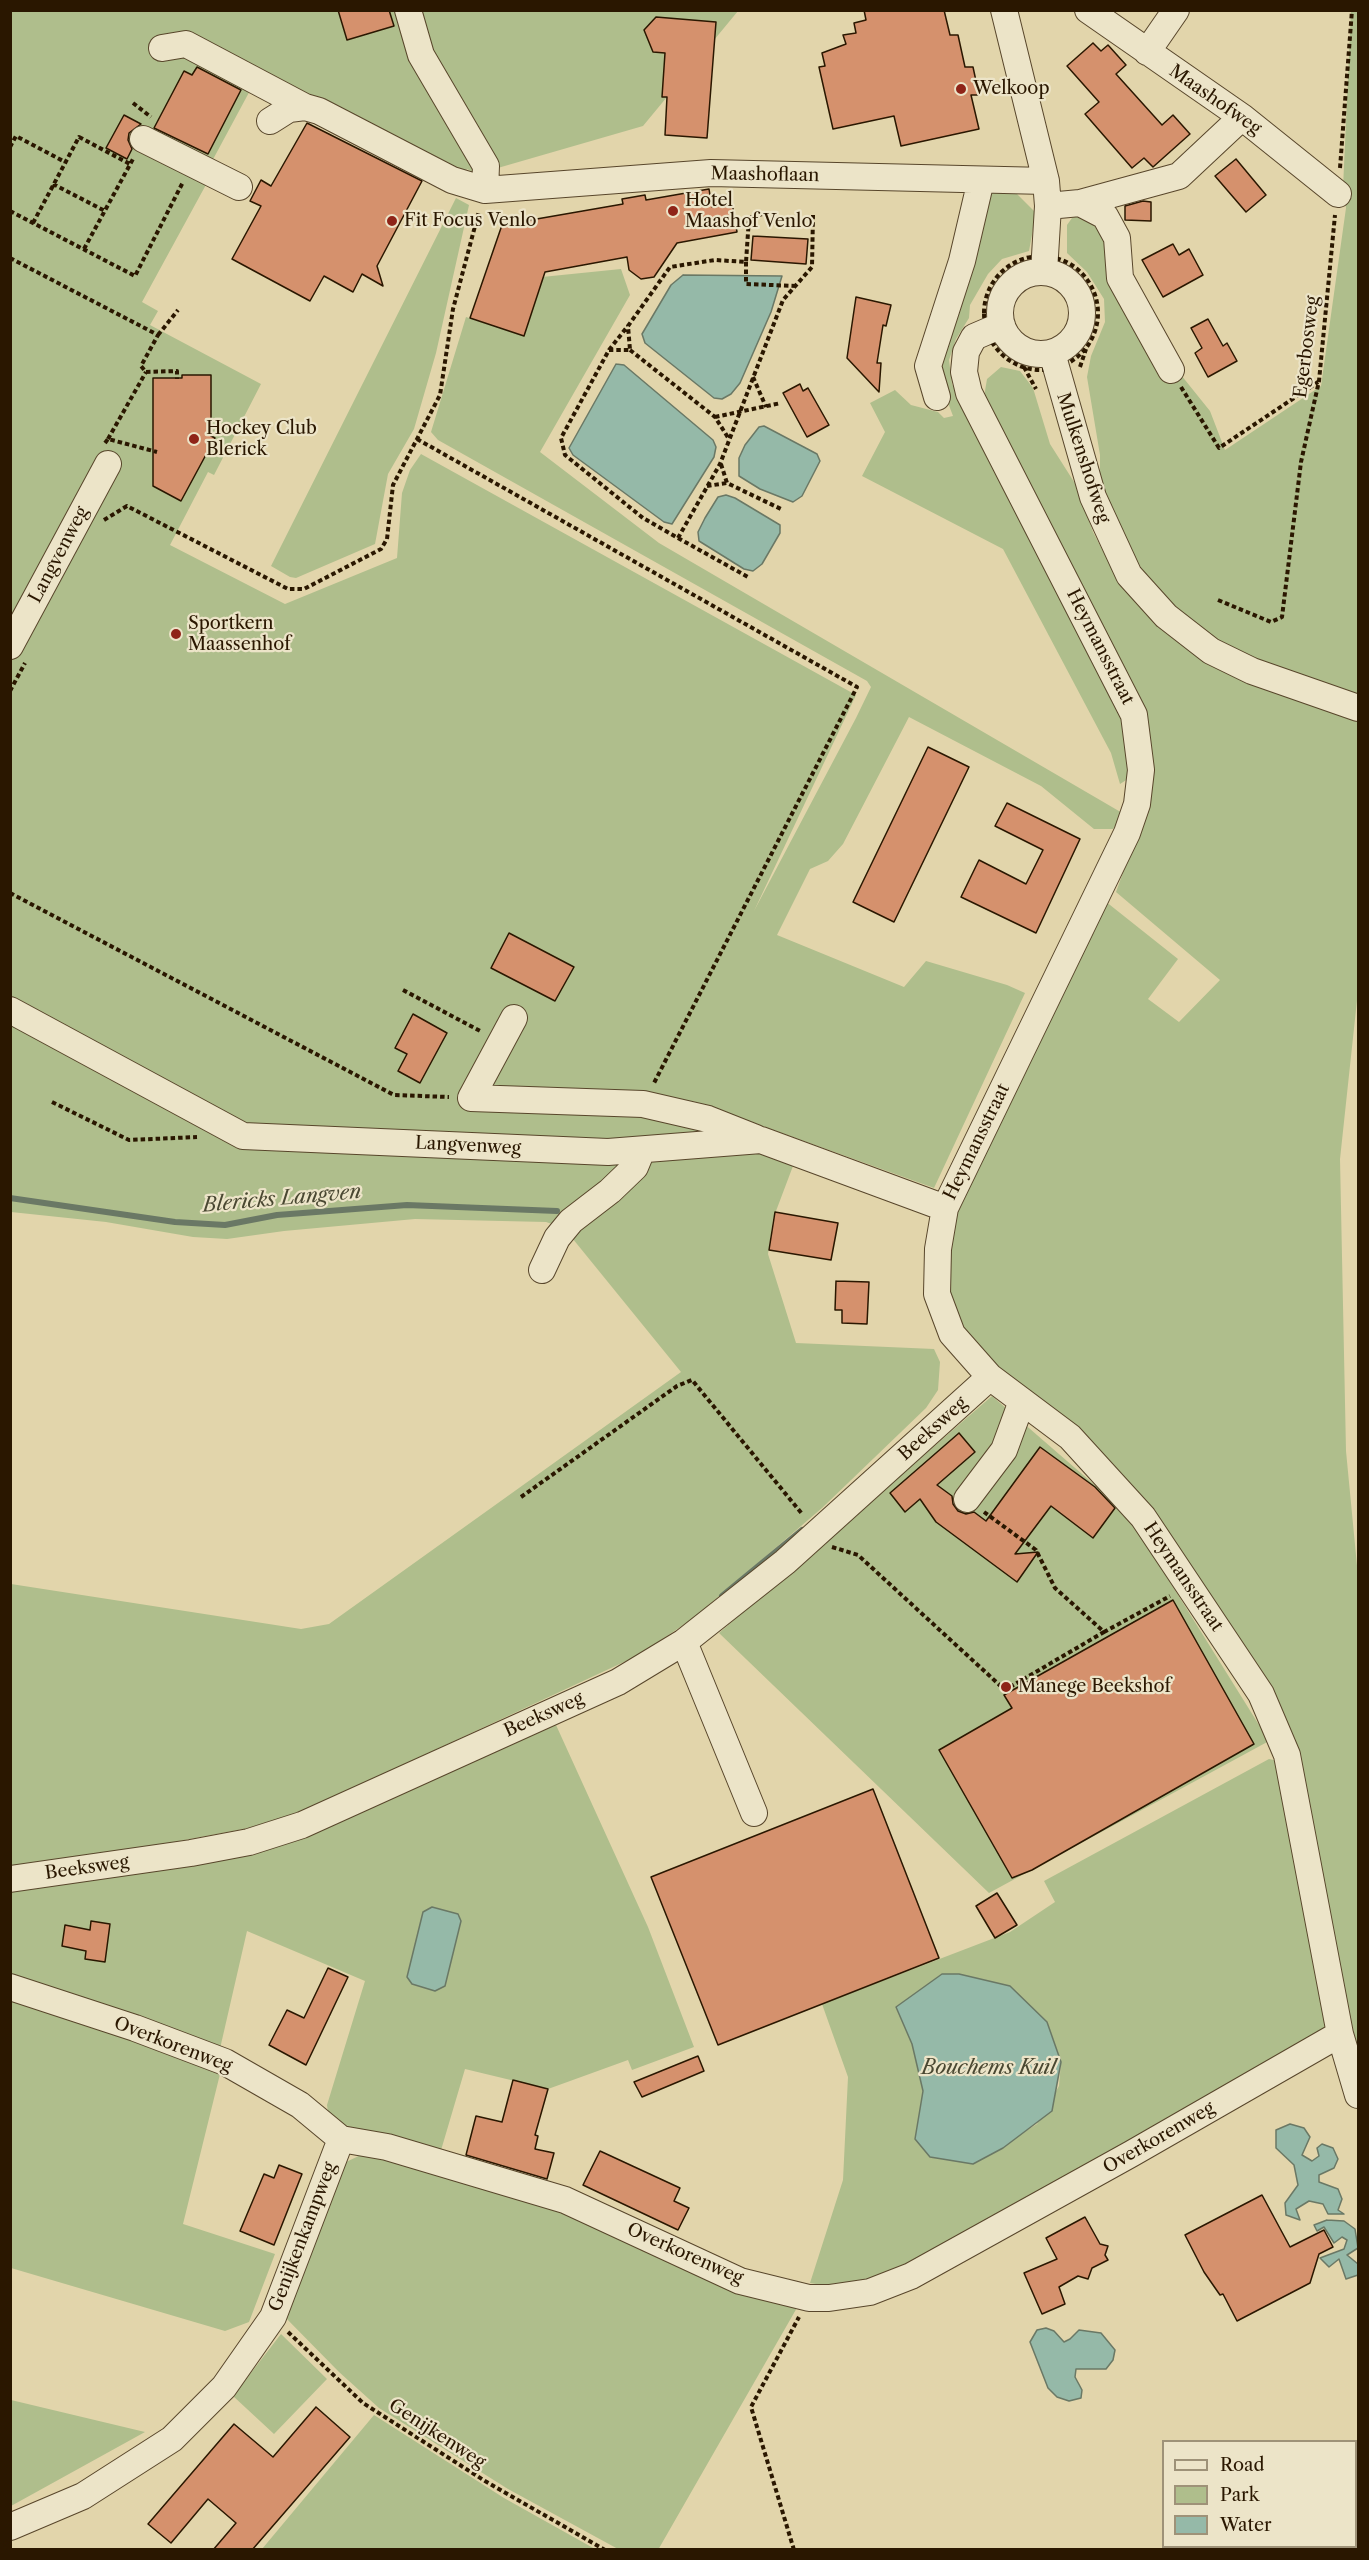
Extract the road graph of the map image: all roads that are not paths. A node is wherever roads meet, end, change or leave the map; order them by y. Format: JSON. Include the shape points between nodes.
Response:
{"nodes":[{"id":1,"x":408,"y":10,"type":"edge"},
{"id":2,"x":1004,"y":10,"type":"edge"},
{"id":3,"x":1088,"y":10,"type":"edge"},
{"id":4,"x":1176,"y":10,"type":"edge"},
{"id":5,"x":162,"y":48,"type":"dead end"},
{"id":6,"x":1147,"y":52,"type":"junction"},
{"id":7,"x":305,"y":107,"type":"junction"},
{"id":8,"x":1242,"y":117,"type":"junction"},
{"id":9,"x":270,"y":121,"type":"dead end"},
{"id":10,"x":143,"y":139,"type":"road end"},
{"id":11,"x":981,"y":180,"type":"junction"},
{"id":12,"x":239,"y":187,"type":"dead end"},
{"id":13,"x":485,"y":190,"type":"junction"},
{"id":14,"x":1047,"y":194,"type":"junction"},
{"id":15,"x":1338,"y":194,"type":"road end"},
{"id":16,"x":1080,"y":203,"type":"junction"},
{"id":17,"x":1045,"y":264,"type":"junction"},
{"id":18,"x":1002,"y":325,"type":"junction"},
{"id":19,"x":1052,"y":353,"type":"junction"},
{"id":20,"x":1171,"y":370,"type":"road end"},
{"id":21,"x":937,"y":397,"type":"dead end"},
{"id":22,"x":108,"y":464,"type":"road end"},
{"id":23,"x":19,"y":654,"type":"edge"},
{"id":24,"x":1359,"y":708,"type":"edge"},
{"id":25,"x":10,"y":1010,"type":"edge"},
{"id":26,"x":514,"y":1017,"type":"dead end"},
{"id":27,"x":761,"y":1140,"type":"junction"},
{"id":28,"x":642,"y":1150,"type":"junction"},
{"id":29,"x":945,"y":1208,"type":"junction"},
{"id":30,"x":542,"y":1269,"type":"dead end"},
{"id":31,"x":990,"y":1377,"type":"junction"},
{"id":32,"x":1022,"y":1401,"type":"junction"},
{"id":33,"x":967,"y":1499,"type":"road end"},
{"id":34,"x":684,"y":1642,"type":"junction"},
{"id":35,"x":754,"y":1812,"type":"dead end"},
{"id":36,"x":10,"y":1879,"type":"edge"},
{"id":37,"x":10,"y":1987,"type":"edge"},
{"id":38,"x":1340,"y":2034,"type":"junction"},
{"id":39,"x":1359,"y":2096,"type":"edge"},
{"id":40,"x":341,"y":2139,"type":"junction"},
{"id":41,"x":10,"y":2527,"type":"edge"}],
"edges":[{"from":1,"to":13,"type":"street","via":[[421,55],[486,166]]},
{"from":2,"to":14,"type":"street"},
{"from":3,"to":6,"type":"street","name":"Maashofweg"},
{"from":4,"to":6,"type":"street"},
{"from":5,"to":7,"type":"street","via":[[186,44]]},
{"from":6,"to":8,"type":"street","name":"Maashofweg"},
{"from":7,"to":9,"type":"street","via":[[289,109]]},
{"from":7,"to":13,"type":"street","via":[[453,180]]},
{"from":8,"to":15,"type":"street","name":"Maashofweg"},
{"from":8,"to":16,"type":"street","via":[[1179,176]]},
{"from":10,"to":12,"type":"street"},
{"from":11,"to":13,"type":"street","name":"Maashoflaan","via":[[711,173]]},
{"from":11,"to":14,"type":"street","name":"Maashoflaan"},
{"from":11,"to":21,"type":"street","via":[[962,261],[928,366]]},
{"from":14,"to":16,"type":"street"},
{"from":14,"to":17,"type":"street"},
{"from":16,"to":20,"type":"street","via":[[1105,216],[1117,237],[1120,278]]},
{"from":17,"to":18,"type":"street","via":[[1009,287],[1000,312]]},
{"from":17,"to":19,"type":"street","via":[[1072,286],[1083,315],[1074,338]]},
{"from":18,"to":19,"type":"street","via":[[1016,346],[1028,352]]},
{"from":18,"to":29,"type":"street","name":"Heymansstraat","via":[[974,337],[966,352],[964,372],[969,393],[1134,715],[1141,770],[1137,804],[1127,833]]},
{"from":19,"to":24,"type":"street","name":"Mulkenshofweg","via":[[1093,497],[1129,575],[1166,616],[1211,651],[1252,671]]},
{"from":22,"to":23,"type":"street","name":"Langvenweg"},
{"from":25,"to":28,"type":"street","name":"Langvenweg","via":[[243,1136],[608,1152]]},
{"from":26,"to":27,"type":"street","via":[[471,1098],[643,1104],[708,1119]]},
{"from":27,"to":28,"type":"street","name":"Langvenweg"},
{"from":27,"to":29,"type":"street","name":"Langvenweg"},
{"from":28,"to":30,"type":"street","via":[[635,1167],[571,1221]]},
{"from":29,"to":31,"type":"street","name":"Heymansstraat","via":[[938,1249],[938,1294],[952,1334]]},
{"from":31,"to":32,"type":"street","name":"Heymansstraat"},
{"from":31,"to":34,"type":"street","name":"Beeksweg","via":[[785,1562]]},
{"from":32,"to":33,"type":"street","via":[[1004,1450]]},
{"from":32,"to":38,"type":"street","name":"Heymansstraat","via":[[1070,1437],[1143,1517],[1261,1694],[1287,1755]]},
{"from":34,"to":35,"type":"street"},
{"from":34,"to":36,"type":"street","name":"Beeksweg","via":[[618,1682],[302,1825],[249,1842],[191,1853]]},
{"from":37,"to":40,"type":"street","name":"Overkorenweg","via":[[225,2062],[300,2105]]},
{"from":38,"to":39,"type":"street","name":"Heymansstraat"},
{"from":38,"to":40,"type":"street","name":"Overkorenweg","via":[[911,2276],[870,2292],[829,2298],[808,2298],[740,2281],[566,2200],[387,2147]]},
{"from":40,"to":41,"type":"street","name":"Genijkenkampweg","via":[[273,2317],[224,2386],[172,2439],[83,2496]]}]}
